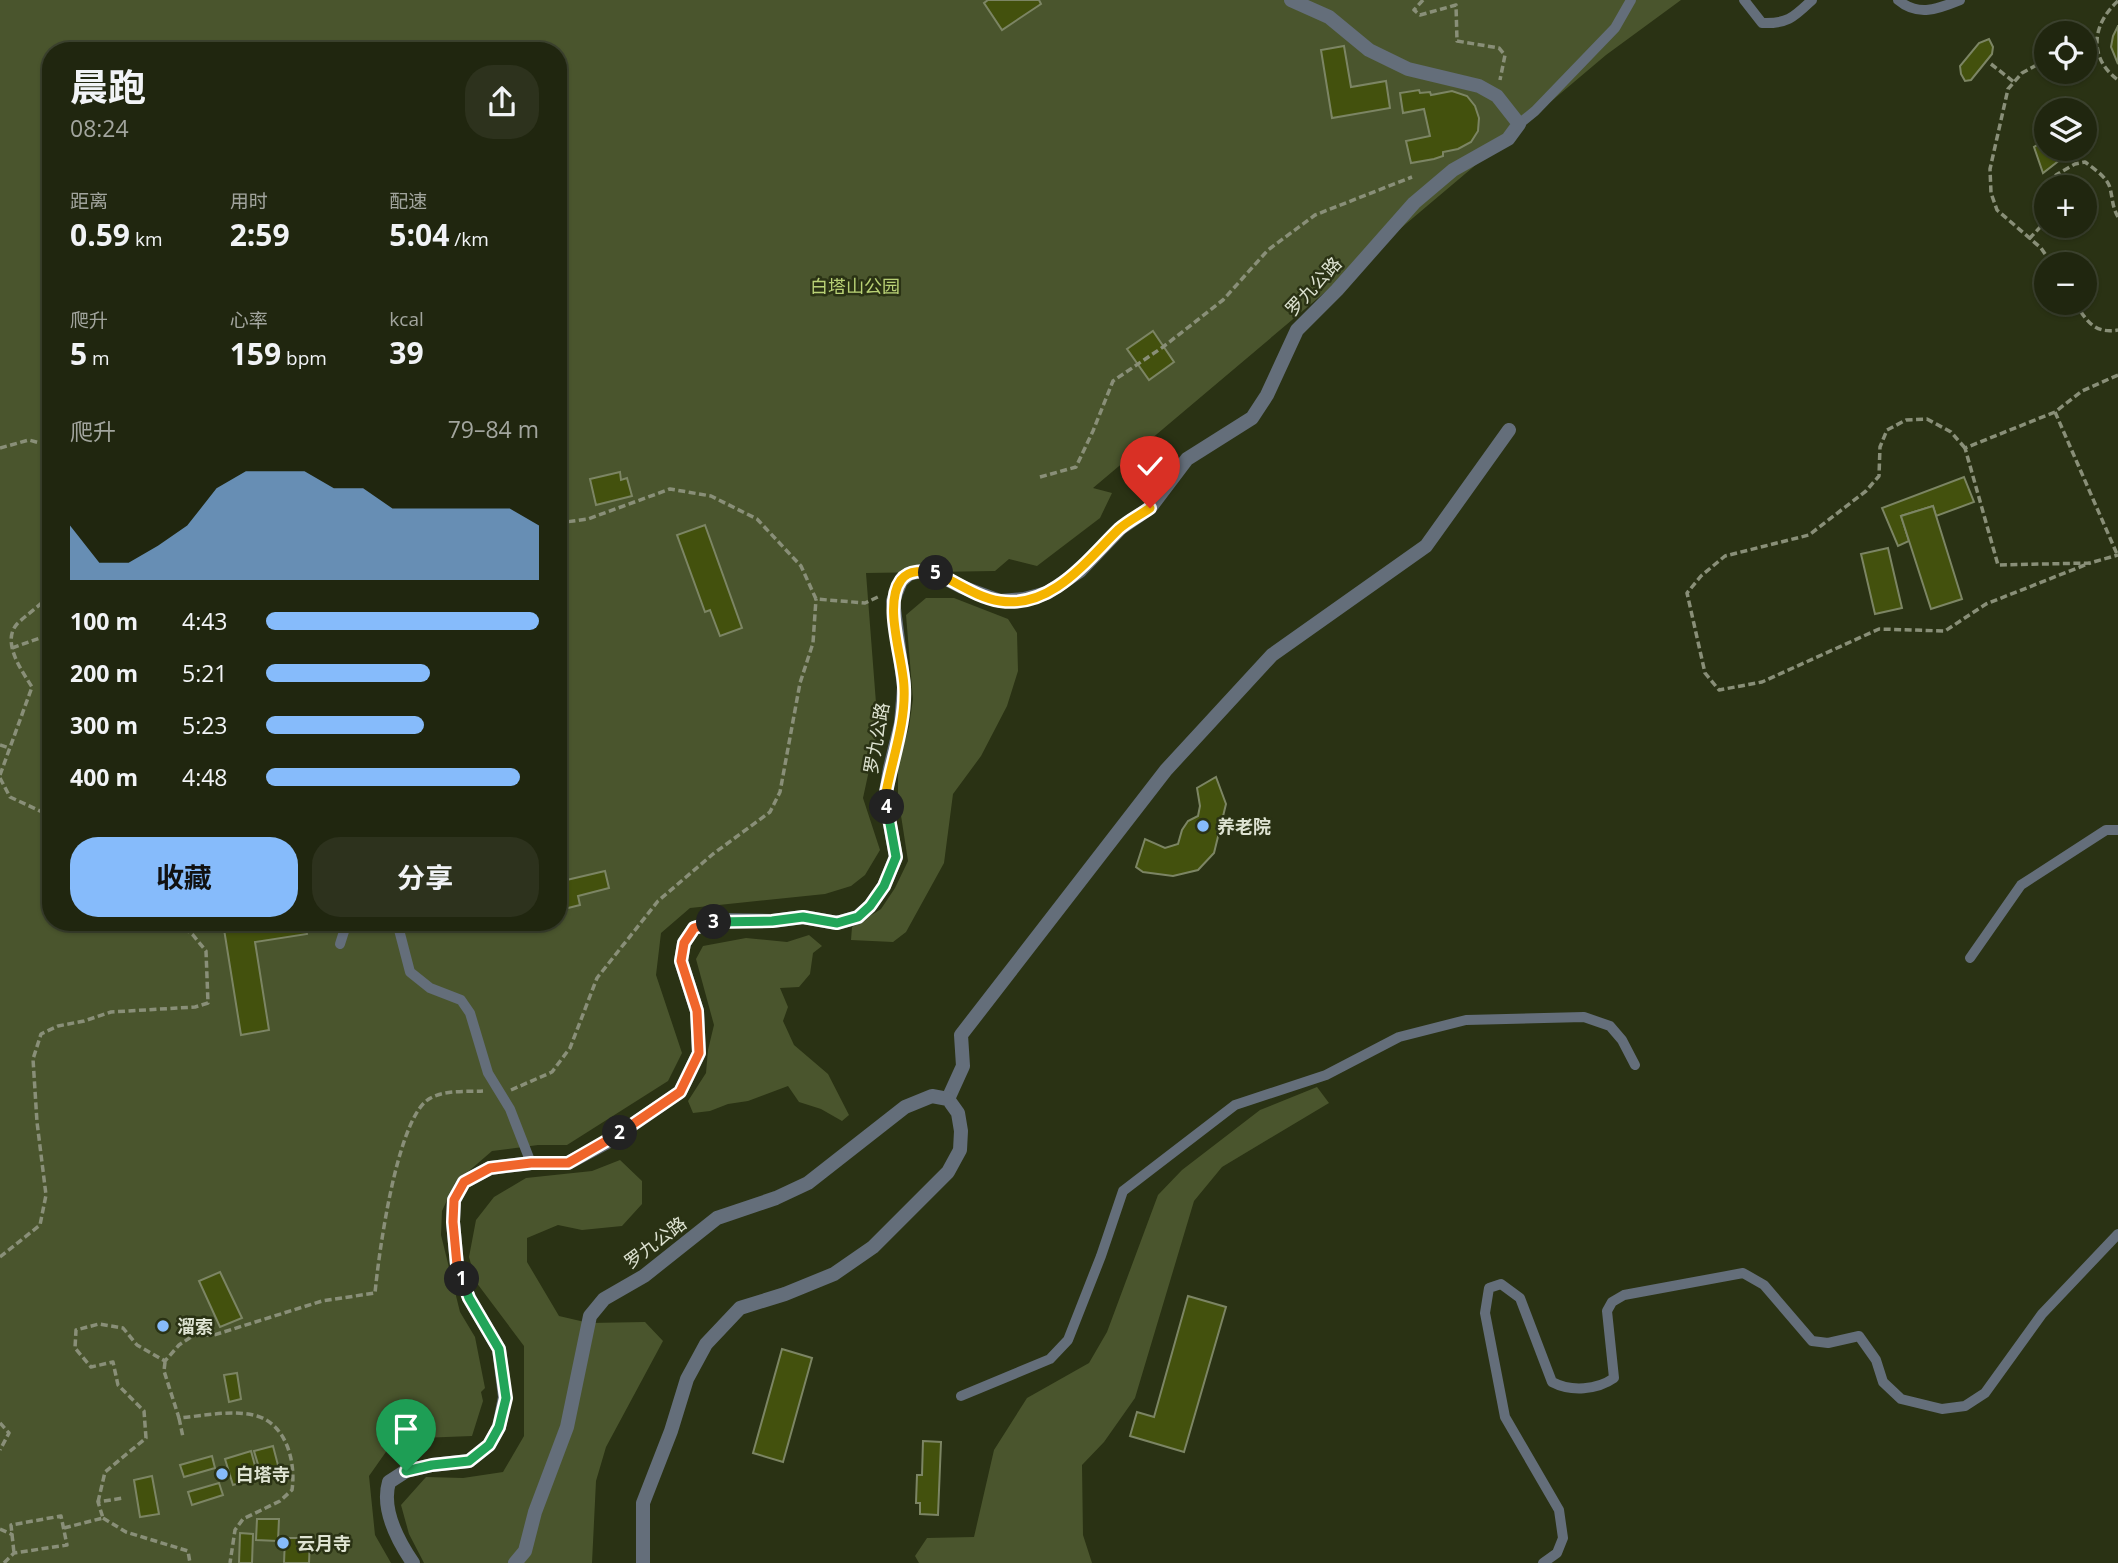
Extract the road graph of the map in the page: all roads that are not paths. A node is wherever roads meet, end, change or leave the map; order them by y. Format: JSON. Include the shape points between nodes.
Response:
{"nodes":[{"id":1,"x":1291,"y":0,"type":"edge"},
{"id":2,"x":1631,"y":0,"type":"edge"},
{"id":3,"x":1744,"y":0,"type":"edge"},
{"id":4,"x":1812,"y":0,"type":"edge"},
{"id":5,"x":1898,"y":0,"type":"edge"},
{"id":6,"x":1949,"y":0,"type":"edge"},
{"id":7,"x":1960,"y":0,"type":"edge"},
{"id":8,"x":1936,"y":9,"type":"junction"},
{"id":9,"x":1519,"y":124,"type":"junction"},
{"id":10,"x":1509,"y":430,"type":"dead end"},
{"id":11,"x":2118,"y":830,"type":"edge"},
{"id":12,"x":344,"y":931,"type":"edge"},
{"id":13,"x":399,"y":931,"type":"edge"},
{"id":14,"x":340,"y":944,"type":"dead end"},
{"id":15,"x":1970,"y":958,"type":"dead end"},
{"id":16,"x":1634,"y":1065,"type":"dead end"},
{"id":17,"x":948,"y":1099,"type":"junction"},
{"id":18,"x":531,"y":1163,"type":"junction"},
{"id":19,"x":2118,"y":1234,"type":"edge"},
{"id":20,"x":961,"y":1396,"type":"dead end"},
{"id":21,"x":413,"y":1563,"type":"edge"},
{"id":22,"x":515,"y":1563,"type":"edge"},
{"id":23,"x":643,"y":1563,"type":"edge"},
{"id":24,"x":1543,"y":1563,"type":"edge"}],
"edges":[{"from":1,"to":9,"type":"street","via":[[1329,17],[1369,50],[1408,69],[1479,86],[1497,96]]},
{"from":2,"to":9,"type":"lane","name":"罗九公路","via":[[1615,28]]},
{"from":3,"to":4,"type":"lane","via":[[1762,23],[1777,24],[1790,20]]},
{"from":5,"to":8,"type":"lane","via":[[1909,9]]},
{"from":6,"to":8,"type":"lane"},
{"from":7,"to":8,"type":"lane"},
{"from":9,"to":18,"type":"street","name":"罗九公路","via":[[1508,139],[1453,170],[1414,203],[1297,330],[1252,418],[1187,458],[1150,508],[1121,528],[1080,571],[1047,593],[1024,600],[1000,601],[935,573],[921,571],[901,580],[893,601],[904,687],[885,798],[896,857],[884,886],[858,917],[837,923],[803,917],[720,920],[694,928],[684,943],[681,961],[697,1011],[699,1053],[680,1092],[568,1163]]},
{"from":10,"to":17,"type":"street","via":[[1426,546],[1272,654],[1166,770],[961,1035],[963,1066]]},
{"from":11,"to":15,"type":"lane","via":[[2106,830],[2021,884]]},
{"from":12,"to":14,"type":"lane"},
{"from":13,"to":18,"type":"lane","via":[[410,972],[430,988],[461,1000],[470,1013],[488,1073],[510,1109]]},
{"from":16,"to":20,"type":"lane","via":[[1610,1026],[1584,1017],[1466,1020],[1399,1037],[1326,1075],[1235,1105],[1123,1191],[1068,1340],[1050,1359]]},
{"from":17,"to":22,"type":"street","name":"罗九公路","via":[[932,1096],[905,1107],[808,1183],[717,1218],[645,1276],[604,1300],[590,1316],[567,1427],[525,1551]]},
{"from":17,"to":23,"type":"street","via":[[958,1112],[961,1131],[960,1150],[948,1172],[873,1247],[844,1268],[740,1308],[706,1344],[687,1379],[643,1503]]},
{"from":18,"to":21,"type":"street","name":"罗九公路","via":[[490,1168],[464,1182],[454,1200],[457,1265],[469,1298],[499,1349],[506,1398],[489,1445],[469,1461],[406,1471],[389,1482],[388,1511]]},
{"from":19,"to":24,"type":"lane","via":[[2042,1314],[1984,1393],[1965,1406],[1942,1409],[1901,1399],[1883,1382],[1876,1360],[1859,1336],[1828,1343],[1812,1341],[1764,1285],[1743,1273],[1624,1295],[1612,1302],[1607,1311],[1614,1378],[1602,1387],[1564,1388],[1552,1382],[1520,1298],[1501,1284],[1489,1288],[1485,1314],[1505,1417],[1559,1510],[1563,1538],[1557,1553]]}]}
